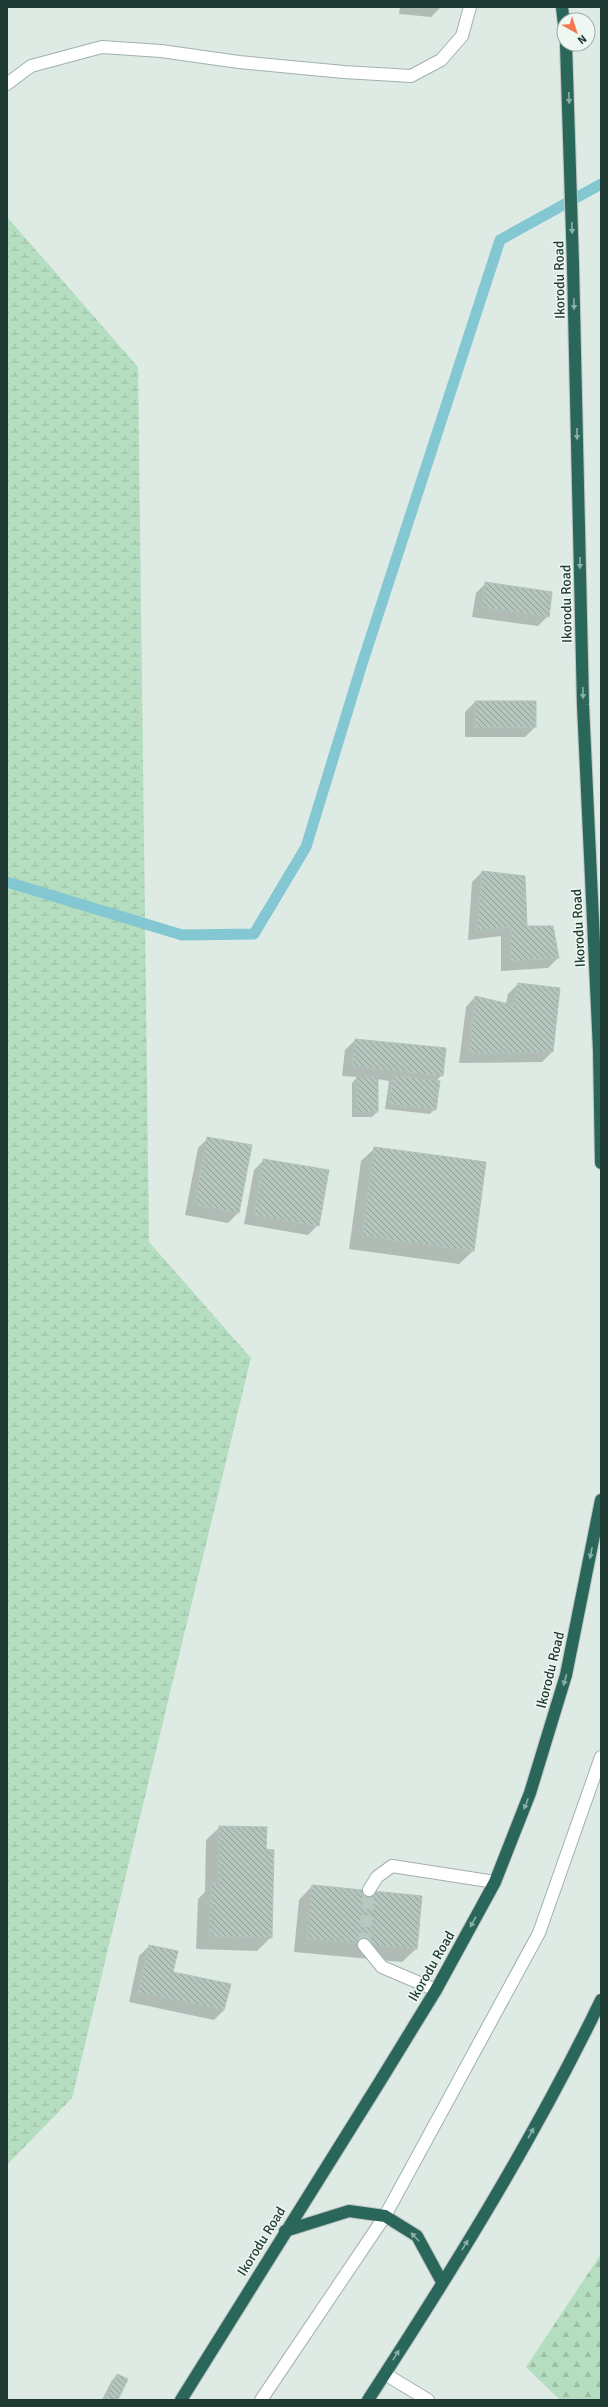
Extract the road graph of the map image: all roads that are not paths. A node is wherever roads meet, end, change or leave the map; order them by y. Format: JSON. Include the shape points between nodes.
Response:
{"nodes":[{"id":1,"x":470,"y":7,"type":"edge"},
{"id":2,"x":567,"y":52,"type":"edge"},
{"id":3,"x":7,"y":84,"type":"edge"},
{"id":4,"x":600,"y":1051,"type":"edge"},
{"id":5,"x":601,"y":1163,"type":"edge"},
{"id":6,"x":601,"y":1500,"type":"edge"},
{"id":7,"x":601,"y":1757,"type":"edge"},
{"id":8,"x":496,"y":1882,"type":"junction"},
{"id":9,"x":368,"y":1890,"type":"tunnel mouth"},
{"id":10,"x":364,"y":1944,"type":"tunnel mouth"},
{"id":11,"x":436,"y":1990,"type":"junction"},
{"id":12,"x":601,"y":2000,"type":"edge"},
{"id":13,"x":385,"y":2216,"type":"junction"},
{"id":14,"x":285,"y":2231,"type":"junction"},
{"id":15,"x":442,"y":2282,"type":"junction"},
{"id":16,"x":385,"y":2374,"type":"junction"},
{"id":17,"x":180,"y":2400,"type":"edge"},
{"id":18,"x":262,"y":2400,"type":"edge"},
{"id":19,"x":368,"y":2400,"type":"edge"},
{"id":20,"x":428,"y":2400,"type":"edge"}],
"edges":[{"from":1,"to":3,"type":"lane","via":[[462,36],[441,60],[410,76],[344,72],[239,62],[161,51],[102,47],[31,66]]},
{"from":2,"to":4,"type":"highway","name":"Ikorodu Road","one_way":true,"via":[[583,705]]},
{"from":4,"to":5,"type":"highway","name":"Ikorodu Road"},
{"from":6,"to":8,"type":"highway","name":"Ikorodu Road","one_way":true,"via":[[566,1675],[530,1793]]},
{"from":7,"to":13,"type":"lane","via":[[539,1933]]},
{"from":8,"to":9,"type":"lane","via":[[392,1866],[377,1877]]},
{"from":8,"to":11,"type":"highway","name":"Ikorodu Road","one_way":true},
{"from":10,"to":11,"type":"lane","via":[[382,1967]]},
{"from":11,"to":14,"type":"highway","name":"Ikorodu Road"},
{"from":15,"to":12,"type":"highway","one_way":true,"via":[[516,2158]]},
{"from":13,"to":14,"type":"highway","via":[[349,2211]]},
{"from":15,"to":13,"type":"highway","one_way":true,"via":[[417,2236]]},
{"from":13,"to":18,"type":"lane"},
{"from":14,"to":17,"type":"highway","name":"Ikorodu Road"},
{"from":16,"to":15,"type":"highway","one_way":true},
{"from":16,"to":19,"type":"highway"},
{"from":16,"to":20,"type":"lane"}]}
